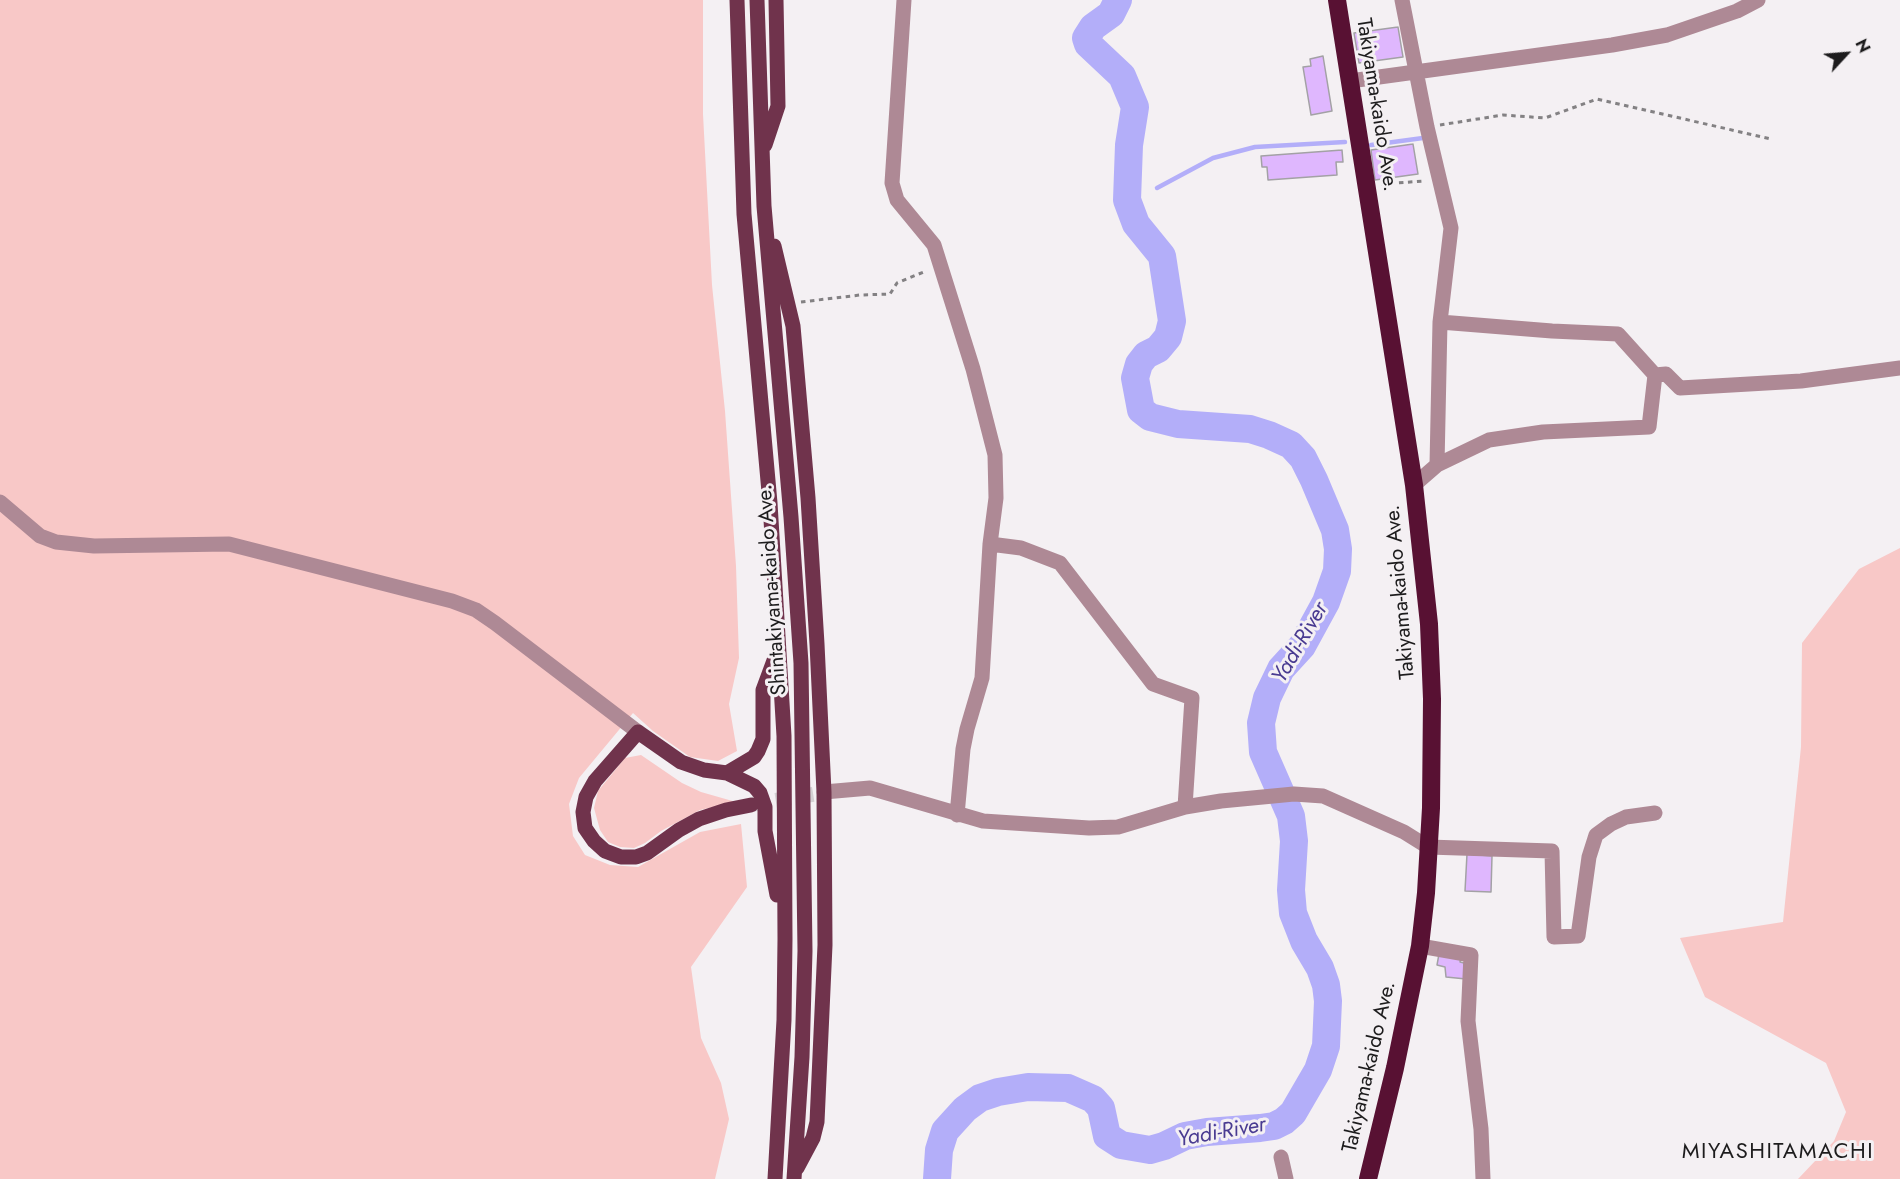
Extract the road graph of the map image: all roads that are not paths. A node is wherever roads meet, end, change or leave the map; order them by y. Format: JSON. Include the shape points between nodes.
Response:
{"nodes":[{"id":1,"x":737,"y":0,"type":"edge"},
{"id":2,"x":757,"y":0,"type":"edge"},
{"id":3,"x":776,"y":0,"type":"edge"},
{"id":4,"x":904,"y":0,"type":"edge"},
{"id":5,"x":1337,"y":0,"type":"edge"},
{"id":6,"x":1402,"y":0,"type":"edge"},
{"id":7,"x":1758,"y":0,"type":"edge"},
{"id":8,"x":1417,"y":73,"type":"junction"},
{"id":9,"x":1350,"y":81,"type":"junction"},
{"id":10,"x":762,"y":153,"type":"junction"},
{"id":11,"x":764,"y":206,"type":"junction"},
{"id":12,"x":1440,"y":322,"type":"junction"},
{"id":13,"x":1900,"y":368,"type":"edge"},
{"id":14,"x":1655,"y":375,"type":"junction"},
{"id":15,"x":1437,"y":465,"type":"junction"},
{"id":16,"x":1414,"y":485,"type":"junction"},
{"id":17,"x":0,"y":502,"type":"edge"},
{"id":18,"x":990,"y":544,"type":"junction"},
{"id":19,"x":779,"y":648,"type":"junction"},
{"id":20,"x":638,"y":732,"type":"junction"},
{"id":21,"x":727,"y":772,"type":"junction"},
{"id":22,"x":820,"y":793,"type":"junction"},
{"id":23,"x":751,"y":805,"type":"tunnel mouth"},
{"id":24,"x":1185,"y":807,"type":"junction"},
{"id":25,"x":1655,"y":813,"type":"dead end"},
{"id":26,"x":957,"y":815,"type":"junction"},
{"id":27,"x":1428,"y":847,"type":"junction"},
{"id":28,"x":785,"y":939,"type":"junction"},
{"id":29,"x":1420,"y":946,"type":"junction"},
{"id":30,"x":1281,"y":1157,"type":"dead end"},
{"id":31,"x":794,"y":1176,"type":"edge"},
{"id":32,"x":776,"y":1179,"type":"edge"},
{"id":33,"x":1286,"y":1179,"type":"edge"},
{"id":34,"x":1368,"y":1179,"type":"edge"},
{"id":35,"x":1483,"y":1179,"type":"edge"}],
"edges":[{"from":1,"to":19,"type":"main road","name":"Shintakiyama-kaido Ave.","via":[[744,214]]},
{"from":2,"to":10,"type":"main road","name":"Shintakiyama-kaido Ave."},
{"from":3,"to":10,"type":"main road","via":[[778,106]]},
{"from":4,"to":18,"type":"street","via":[[892,183],[897,200],[934,245],[973,369],[995,456],[996,498]]},
{"from":5,"to":9,"type":"highway","name":"Takiyama-kaido Ave."},
{"from":6,"to":8,"type":"street"},
{"from":7,"to":8,"type":"street","via":[[1667,35]]},
{"from":8,"to":9,"type":"street"},
{"from":8,"to":12,"type":"street","via":[[1451,228]]},
{"from":9,"to":16,"type":"highway","name":"Takiyama-kaido Ave."},
{"from":10,"to":11,"type":"main road","name":"Shintakiyama-kaido Ave."},
{"from":11,"to":22,"type":"main road","via":[[793,326],[817,644]]},
{"from":11,"to":31,"type":"main road","name":"Shintakiyama-kaido Ave.","via":[[801,663],[805,951]]},
{"from":12,"to":14,"type":"street","via":[[1618,334]]},
{"from":12,"to":15,"type":"street"},
{"from":13,"to":14,"type":"street","via":[[1801,381],[1680,388],[1666,374]]},
{"from":14,"to":15,"type":"street","via":[[1649,427],[1544,432],[1489,440]]},
{"from":15,"to":16,"type":"street"},
{"from":16,"to":27,"type":"highway","name":"Takiyama-kaido Ave.","via":[[1429,624],[1432,699]]},
{"from":17,"to":20,"type":"street","via":[[40,536],[56,542],[94,546],[229,544],[452,601],[495,623]]},
{"from":18,"to":24,"type":"street","via":[[1021,548],[1060,563],[1153,684],[1192,698]]},
{"from":18,"to":26,"type":"street","via":[[982,678],[963,749]]},
{"from":19,"to":21,"type":"main road","via":[[763,690],[762,739],[758,751]]},
{"from":19,"to":28,"type":"main road","name":"Shintakiyama-kaido Ave.","via":[[784,736]]},
{"from":20,"to":21,"type":"main road","via":[[681,762]]},
{"from":20,"to":23,"type":"main road","via":[[586,797],[585,828],[604,850],[621,857],[636,857],[699,819]]},
{"from":21,"to":28,"type":"main road","via":[[754,786],[765,807],[765,831]]},
{"from":22,"to":26,"type":"street","via":[[870,788]]},
{"from":22,"to":31,"type":"main road","via":[[825,945],[818,1122]]},
{"from":24,"to":26,"type":"street","via":[[1118,827],[983,821]]},
{"from":24,"to":27,"type":"street","via":[[1294,794],[1323,796],[1404,832]]},
{"from":25,"to":27,"type":"street","via":[[1626,817],[1596,835],[1589,857],[1578,936],[1554,937],[1552,851]]},
{"from":27,"to":29,"type":"highway","name":"Takiyama-kaido Ave."},
{"from":28,"to":32,"type":"main road","name":"Shintakiyama-kaido Ave."},
{"from":29,"to":34,"type":"highway","name":"Takiyama-kaido Ave."},
{"from":29,"to":35,"type":"street","via":[[1471,955],[1468,1021]]},
{"from":30,"to":33,"type":"street"}]}
